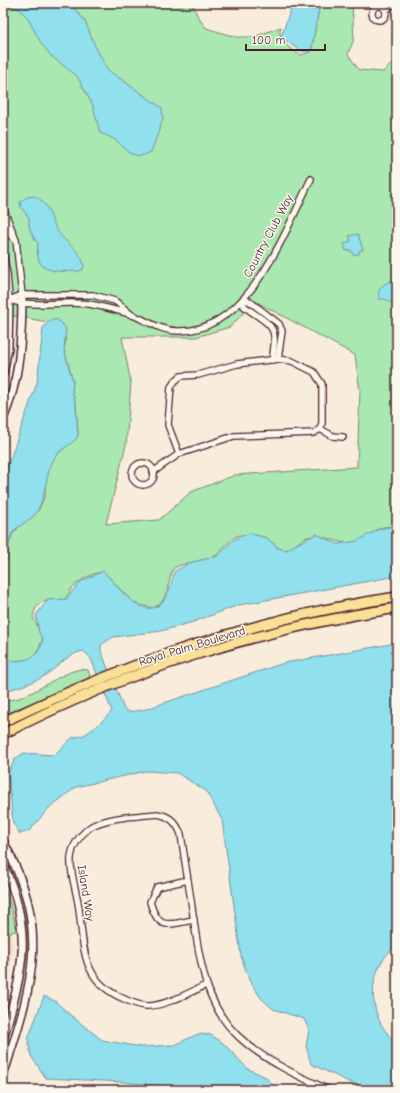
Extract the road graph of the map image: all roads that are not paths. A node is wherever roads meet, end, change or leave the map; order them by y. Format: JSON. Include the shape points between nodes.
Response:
{"nodes":[{"id":1,"x":395,"y":3,"type":"edge"},
{"id":2,"x":386,"y":10,"type":"dead end"},
{"id":3,"x":311,"y":179,"type":"dead end"},
{"id":4,"x":3,"y":208,"type":"edge"},
{"id":5,"x":3,"y":216,"type":"edge"},
{"id":6,"x":16,"y":240,"type":"junction"},
{"id":7,"x":3,"y":254,"type":"edge"},
{"id":8,"x":22,"y":295,"type":"junction"},
{"id":9,"x":243,"y":299,"type":"junction"},
{"id":10,"x":9,"y":300,"type":"junction"},
{"id":11,"x":22,"y":304,"type":"junction"},
{"id":12,"x":134,"y":316,"type":"junction"},
{"id":13,"x":282,"y":332,"type":"junction"},
{"id":14,"x":275,"y":334,"type":"junction"},
{"id":15,"x":278,"y":359,"type":"junction"},
{"id":16,"x":272,"y":360,"type":"junction"},
{"id":17,"x":3,"y":374,"type":"edge"},
{"id":18,"x":3,"y":419,"type":"edge"},
{"id":19,"x":320,"y":429,"type":"junction"},
{"id":20,"x":343,"y":437,"type":"dead end"},
{"id":21,"x":179,"y":454,"type":"junction"},
{"id":22,"x":153,"y":472,"type":"dead end"},
{"id":23,"x":397,"y":597,"type":"edge"},
{"id":24,"x":397,"y":608,"type":"edge"},
{"id":25,"x":3,"y":722,"type":"edge"},
{"id":26,"x":3,"y":734,"type":"edge"},
{"id":27,"x":3,"y":841,"type":"edge"},
{"id":28,"x":3,"y":864,"type":"edge"},
{"id":29,"x":188,"y":880,"type":"junction"},
{"id":30,"x":194,"y":920,"type":"junction"},
{"id":31,"x":33,"y":927,"type":"junction"},
{"id":32,"x":22,"y":930,"type":"junction"},
{"id":33,"x":206,"y":985,"type":"junction"},
{"id":34,"x":3,"y":1040,"type":"edge"},
{"id":35,"x":13,"y":1044,"type":"junction"},
{"id":36,"x":3,"y":1076,"type":"edge"},
{"id":37,"x":316,"y":1084,"type":"junction"},
{"id":38,"x":312,"y":1090,"type":"edge"},
{"id":39,"x":329,"y":1090,"type":"edge"}],
"edges":[{"from":1,"to":2,"type":"street"},
{"from":3,"to":9,"type":"street","name":"Country Club Way","via":[[267,266]]},
{"from":4,"to":6,"type":"street"},
{"from":5,"to":6,"type":"street","via":[[9,234]]},
{"from":6,"to":8,"type":"street"},
{"from":7,"to":10,"type":"street"},
{"from":8,"to":10,"type":"street","name":"Country Club Way"},
{"from":8,"to":11,"type":"street"},
{"from":8,"to":12,"type":"street","name":"Country Club Way","via":[[93,295],[114,300]]},
{"from":9,"to":12,"type":"street","name":"Country Club Way","via":[[213,324],[196,329],[161,329]]},
{"from":9,"to":13,"type":"street","via":[[249,300],[279,324]]},
{"from":9,"to":14,"type":"street","via":[[244,306],[273,328]]},
{"from":10,"to":11,"type":"street","name":"Country Club Way"},
{"from":10,"to":17,"type":"street","via":[[8,347]]},
{"from":11,"to":12,"type":"street","name":"Country Club Way","via":[[92,304]]},
{"from":11,"to":18,"type":"street","via":[[19,364]]},
{"from":13,"to":14,"type":"street"},
{"from":13,"to":15,"type":"street"},
{"from":14,"to":16,"type":"street"},
{"from":15,"to":16,"type":"street"},
{"from":15,"to":19,"type":"street","via":[[303,365],[314,372],[322,384]]},
{"from":16,"to":21,"type":"street","via":[[237,364],[198,375],[181,376],[175,381],[171,387],[168,425]]},
{"from":19,"to":20,"type":"street","via":[[333,436]]},
{"from":19,"to":21,"type":"street","via":[[314,433],[234,436]]},
{"from":21,"to":22,"type":"street"},
{"from":23,"to":25,"type":"main road","name":"Royal Palm Boulevard","via":[[237,630],[146,660]]},
{"from":24,"to":26,"type":"main road","name":"Royal Palm Boulevard","via":[[308,624],[202,653],[96,692]]},
{"from":27,"to":31,"type":"street","via":[[23,885]]},
{"from":28,"to":32,"type":"street","via":[[15,894]]},
{"from":29,"to":30,"type":"street","name":"Island Way"},
{"from":29,"to":30,"type":"street","via":[[157,887],[150,902],[154,916],[159,922],[165,924]]},
{"from":29,"to":33,"type":"street","name":"Island Way","via":[[181,834],[177,825],[166,815],[101,822],[89,828],[71,852],[70,866],[79,908],[84,954],[89,967],[108,992],[129,1002],[147,1006],[179,997]]},
{"from":30,"to":33,"type":"street","name":"Island Way"},
{"from":31,"to":32,"type":"street"},
{"from":31,"to":35,"type":"street","via":[[31,978]]},
{"from":32,"to":34,"type":"street","via":[[23,955],[18,986]]},
{"from":33,"to":37,"type":"street","name":"Island Way","via":[[211,998],[237,1035],[254,1050]]},
{"from":34,"to":35,"type":"street"},
{"from":35,"to":36,"type":"street"},
{"from":37,"to":38,"type":"street"},
{"from":37,"to":39,"type":"street","name":"Island Way"}]}
